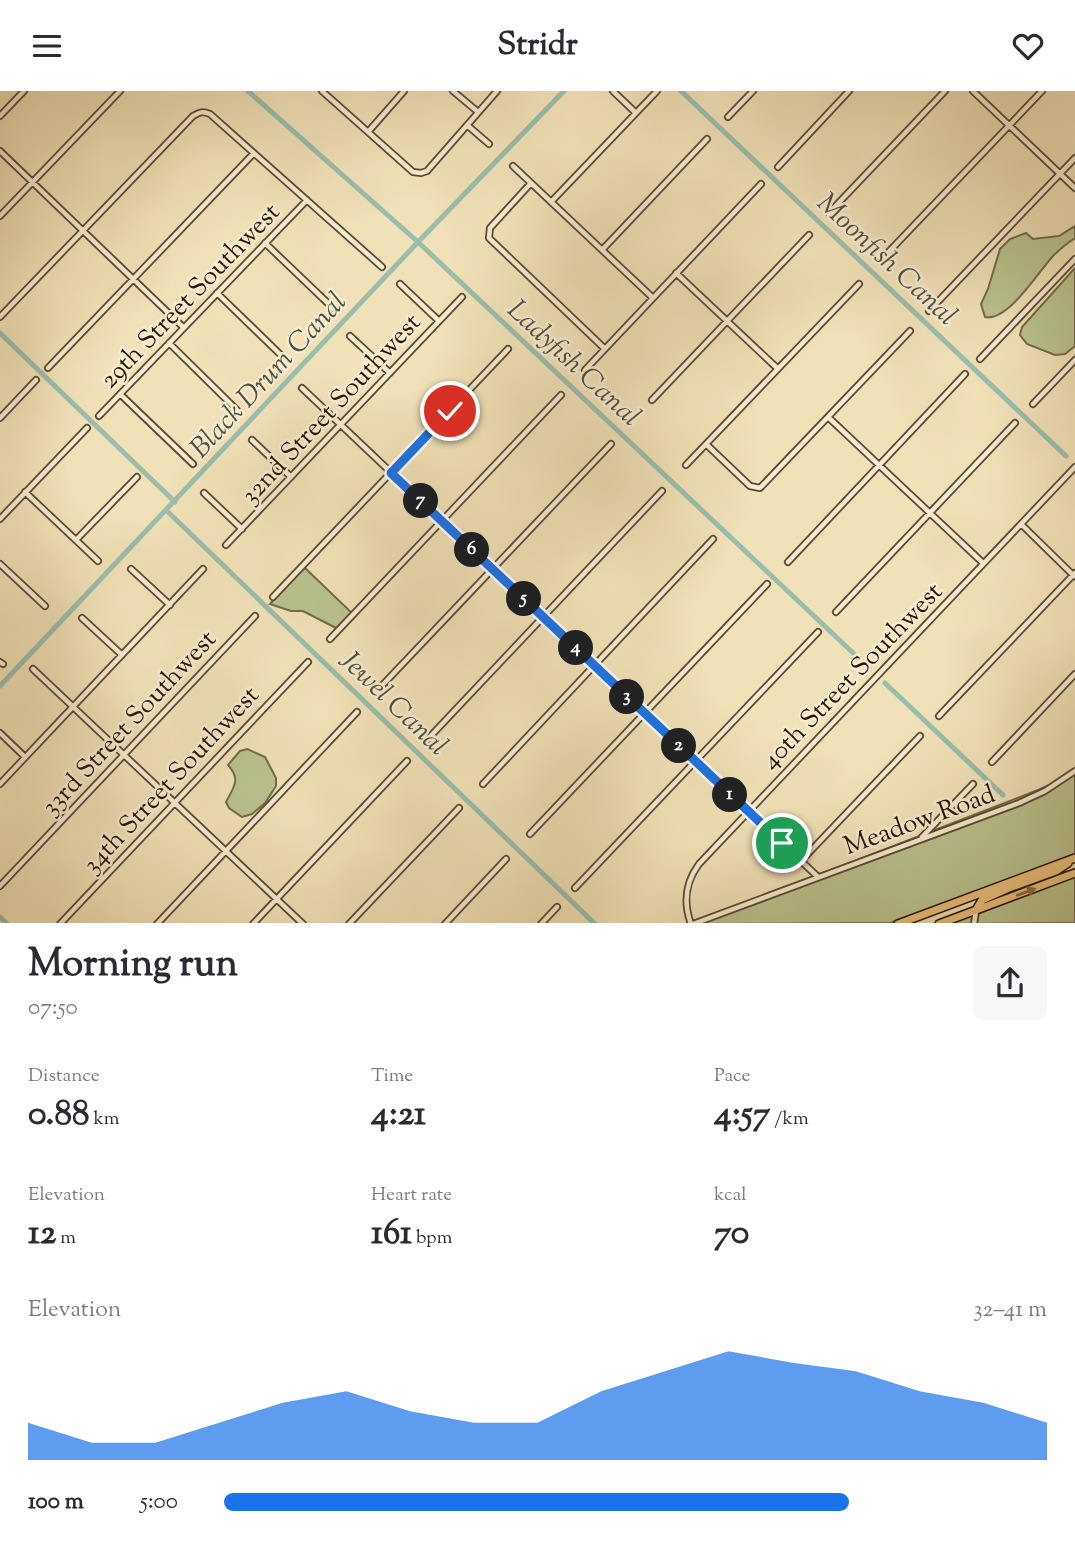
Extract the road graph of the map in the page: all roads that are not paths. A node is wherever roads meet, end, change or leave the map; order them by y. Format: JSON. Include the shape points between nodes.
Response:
{"nodes":[{"id":1,"x":24,"y":91,"type":"edge"},
{"id":2,"x":120,"y":91,"type":"edge"},
{"id":3,"x":322,"y":91,"type":"edge"},
{"id":4,"x":404,"y":91,"type":"edge"},
{"id":5,"x":453,"y":91,"type":"edge"},
{"id":6,"x":496,"y":91,"type":"edge"},
{"id":7,"x":613,"y":91,"type":"edge"},
{"id":8,"x":657,"y":91,"type":"edge"},
{"id":9,"x":753,"y":91,"type":"edge"},
{"id":10,"x":849,"y":91,"type":"edge"},
{"id":11,"x":945,"y":91,"type":"edge"},
{"id":12,"x":973,"y":91,"type":"edge"},
{"id":13,"x":1042,"y":91,"type":"edge"},
{"id":14,"x":478,"y":112,"type":"junction"},
{"id":15,"x":636,"y":113,"type":"junction"},
{"id":16,"x":0,"y":116,"type":"edge"},
{"id":17,"x":728,"y":117,"type":"dead end"},
{"id":18,"x":467,"y":125,"type":"junction"},
{"id":19,"x":1009,"y":125,"type":"junction"},
{"id":20,"x":368,"y":132,"type":"junction"},
{"id":21,"x":707,"y":139,"type":"dead end"},
{"id":22,"x":489,"y":144,"type":"dead end"},
{"id":23,"x":0,"y":151,"type":"edge"},
{"id":24,"x":254,"y":153,"type":"junction"},
{"id":25,"x":1075,"y":158,"type":"edge"},
{"id":26,"x":513,"y":166,"type":"dead end"},
{"id":27,"x":778,"y":167,"type":"dead end"},
{"id":28,"x":1060,"y":174,"type":"junction"},
{"id":29,"x":33,"y":182,"type":"junction"},
{"id":30,"x":531,"y":183,"type":"junction"},
{"id":31,"x":761,"y":184,"type":"dead end"},
{"id":32,"x":1075,"y":188,"type":"edge"},
{"id":33,"x":307,"y":200,"type":"junction"},
{"id":34,"x":551,"y":202,"type":"junction"},
{"id":35,"x":830,"y":213,"type":"dead end"},
{"id":36,"x":0,"y":216,"type":"edge"},
{"id":37,"x":83,"y":231,"type":"junction"},
{"id":38,"x":809,"y":235,"type":"dead end"},
{"id":39,"x":265,"y":243,"type":"junction"},
{"id":40,"x":602,"y":250,"type":"junction"},
{"id":41,"x":1075,"y":259,"type":"edge"},
{"id":42,"x":880,"y":261,"type":"dead end"},
{"id":43,"x":382,"y":267,"type":"dead end"},
{"id":44,"x":676,"y":273,"type":"junction"},
{"id":45,"x":134,"y":279,"type":"junction"},
{"id":46,"x":859,"y":283,"type":"dead end"},
{"id":47,"x":400,"y":284,"type":"dead end"},
{"id":48,"x":217,"y":293,"type":"junction"},
{"id":49,"x":462,"y":297,"type":"dead end"},
{"id":50,"x":653,"y":298,"type":"junction"},
{"id":51,"x":335,"y":310,"type":"dead end"},
{"id":52,"x":929,"y":311,"type":"dead end"},
{"id":53,"x":0,"y":317,"type":"edge"},
{"id":54,"x":439,"y":321,"type":"junction"},
{"id":55,"x":727,"y":321,"type":"junction"},
{"id":56,"x":183,"y":327,"type":"junction"},
{"id":57,"x":910,"y":331,"type":"dead end"},
{"id":58,"x":350,"y":335,"type":"dead end"},
{"id":59,"x":169,"y":343,"type":"junction"},
{"id":60,"x":508,"y":349,"type":"dead end"},
{"id":61,"x":604,"y":349,"type":"junction"},
{"id":62,"x":980,"y":359,"type":"dead end"},
{"id":63,"x":286,"y":360,"type":"dead end"},
{"id":64,"x":1075,"y":360,"type":"edge"},
{"id":65,"x":48,"y":368,"type":"dead end"},
{"id":66,"x":778,"y":369,"type":"junction"},
{"id":67,"x":585,"y":370,"type":"dead end"},
{"id":68,"x":390,"y":373,"type":"junction"},
{"id":69,"x":965,"y":374,"type":"dead end"},
{"id":70,"x":36,"y":380,"type":"dead end"},
{"id":71,"x":302,"y":388,"type":"dead end"},
{"id":72,"x":120,"y":394,"type":"junction"},
{"id":73,"x":561,"y":395,"type":"dead end"},
{"id":74,"x":652,"y":400,"type":"dead end"},
{"id":75,"x":1033,"y":404,"type":"dead end"},
{"id":76,"x":239,"y":412,"type":"dead end"},
{"id":77,"x":99,"y":416,"type":"dead end"},
{"id":78,"x":828,"y":417,"type":"junction"},
{"id":79,"x":0,"y":418,"type":"edge"},
{"id":80,"x":1015,"y":422,"type":"dead end"},
{"id":81,"x":340,"y":425,"type":"junction"},
{"id":82,"x":87,"y":428,"type":"dead end"},
{"id":83,"x":252,"y":440,"type":"dead end"},
{"id":84,"x":611,"y":444,"type":"dead end"},
{"id":85,"x":706,"y":444,"type":"junction"},
{"id":86,"x":193,"y":464,"type":"dead end"},
{"id":87,"x":686,"y":465,"type":"dead end"},
{"id":88,"x":879,"y":465,"type":"junction"},
{"id":89,"x":1075,"y":467,"type":"edge"},
{"id":90,"x":391,"y":473,"type":"junction"},
{"id":91,"x":137,"y":477,"type":"dead end"},
{"id":92,"x":291,"y":477,"type":"junction"},
{"id":93,"x":663,"y":491,"type":"dead end"},
{"id":94,"x":25,"y":492,"type":"junction"},
{"id":95,"x":204,"y":493,"type":"dead end"},
{"id":96,"x":929,"y":513,"type":"junction"},
{"id":97,"x":0,"y":519,"type":"edge"},
{"id":98,"x":442,"y":521,"type":"junction"},
{"id":99,"x":1021,"y":524,"type":"junction"},
{"id":100,"x":242,"y":529,"type":"junction"},
{"id":101,"x":713,"y":539,"type":"dead end"},
{"id":102,"x":76,"y":540,"type":"junction"},
{"id":103,"x":226,"y":545,"type":"dead end"},
{"id":104,"x":98,"y":561,"type":"dead end"},
{"id":105,"x":788,"y":562,"type":"dead end"},
{"id":106,"x":0,"y":564,"type":"edge"},
{"id":107,"x":983,"y":564,"type":"junction"},
{"id":108,"x":131,"y":569,"type":"dead end"},
{"id":109,"x":203,"y":569,"type":"dead end"},
{"id":110,"x":492,"y":569,"type":"junction"},
{"id":111,"x":1074,"y":575,"type":"edge"},
{"id":112,"x":767,"y":584,"type":"dead end"},
{"id":113,"x":273,"y":597,"type":"dead end"},
{"id":114,"x":170,"y":605,"type":"junction"},
{"id":115,"x":45,"y":606,"type":"dead end"},
{"id":116,"x":835,"y":612,"type":"dead end"},
{"id":117,"x":255,"y":616,"type":"dead end"},
{"id":118,"x":543,"y":617,"type":"junction"},
{"id":119,"x":82,"y":618,"type":"dead end"},
{"id":120,"x":818,"y":632,"type":"dead end"},
{"id":121,"x":330,"y":639,"type":"dead end"},
{"id":122,"x":122,"y":655,"type":"junction"},
{"id":123,"x":308,"y":662,"type":"dead end"},
{"id":124,"x":594,"y":665,"type":"junction"},
{"id":125,"x":33,"y":669,"type":"dead end"},
{"id":126,"x":1075,"y":674,"type":"edge"},
{"id":127,"x":374,"y":693,"type":"dead end"},
{"id":128,"x":74,"y":706,"type":"junction"},
{"id":129,"x":357,"y":712,"type":"dead end"},
{"id":130,"x":644,"y":713,"type":"junction"},
{"id":131,"x":939,"y":716,"type":"dead end"},
{"id":132,"x":0,"y":733,"type":"edge"},
{"id":133,"x":920,"y":736,"type":"dead end"},
{"id":134,"x":426,"y":741,"type":"dead end"},
{"id":135,"x":124,"y":754,"type":"junction"},
{"id":136,"x":25,"y":757,"type":"junction"},
{"id":137,"x":407,"y":761,"type":"dead end"},
{"id":138,"x":695,"y":761,"type":"junction"},
{"id":139,"x":992,"y":762,"type":"dead end"},
{"id":140,"x":1075,"y":771,"type":"edge"},
{"id":141,"x":0,"y":784,"type":"edge"},
{"id":142,"x":483,"y":784,"type":"dead end"},
{"id":143,"x":973,"y":784,"type":"dead end"},
{"id":144,"x":175,"y":803,"type":"junction"},
{"id":145,"x":458,"y":808,"type":"dead end"},
{"id":146,"x":748,"y":811,"type":"junction"},
{"id":147,"x":530,"y":834,"type":"dead end"},
{"id":148,"x":919,"y":840,"type":"junction"},
{"id":149,"x":226,"y":851,"type":"junction"},
{"id":150,"x":1074,"y":858,"type":"edge"},
{"id":151,"x":506,"y":859,"type":"dead end"},
{"id":152,"x":801,"y":861,"type":"junction"},
{"id":153,"x":1075,"y":873,"type":"edge"},
{"id":154,"x":818,"y":877,"type":"junction"},
{"id":155,"x":0,"y":886,"type":"edge"},
{"id":156,"x":575,"y":888,"type":"dead end"},
{"id":157,"x":276,"y":899,"type":"junction"},
{"id":158,"x":557,"y":907,"type":"dead end"},
{"id":159,"x":976,"y":910,"type":"junction"},
{"id":160,"x":60,"y":923,"type":"edge"},
{"id":161,"x":157,"y":923,"type":"edge"},
{"id":162,"x":253,"y":923,"type":"edge"},
{"id":163,"x":303,"y":923,"type":"edge"},
{"id":164,"x":349,"y":923,"type":"edge"},
{"id":165,"x":445,"y":923,"type":"edge"},
{"id":166,"x":541,"y":923,"type":"edge"},
{"id":167,"x":692,"y":923,"type":"edge"},
{"id":168,"x":898,"y":923,"type":"edge"},
{"id":169,"x":939,"y":923,"type":"edge"},
{"id":170,"x":974,"y":923,"type":"edge"}],
"edges":[{"from":1,"to":16,"type":"street"},
{"from":2,"to":29,"type":"street"},
{"from":3,"to":20,"type":"street"},
{"from":4,"to":20,"type":"street"},
{"from":5,"to":14,"type":"street"},
{"from":6,"to":14,"type":"street"},
{"from":7,"to":15,"type":"street"},
{"from":8,"to":15,"type":"street"},
{"from":9,"to":17,"type":"street"},
{"from":10,"to":27,"type":"street"},
{"from":11,"to":35,"type":"street"},
{"from":12,"to":19,"type":"street"},
{"from":13,"to":19,"type":"street"},
{"from":14,"to":18,"type":"street"},
{"from":15,"to":34,"type":"street"},
{"from":18,"to":20,"type":"street","via":[[422,173],[413,172]]},
{"from":18,"to":22,"type":"street"},
{"from":19,"to":28,"type":"street"},
{"from":19,"to":42,"type":"street"},
{"from":21,"to":40,"type":"street"},
{"from":23,"to":29,"type":"street"},
{"from":24,"to":33,"type":"street"},
{"from":24,"to":37,"type":"street","via":[[210,114],[199,112]]},
{"from":24,"to":45,"type":"street"},
{"from":25,"to":28,"type":"street"},
{"from":26,"to":30,"type":"street"},
{"from":28,"to":32,"type":"street"},
{"from":28,"to":52,"type":"street"},
{"from":29,"to":36,"type":"street"},
{"from":29,"to":37,"type":"street"},
{"from":30,"to":34,"type":"street"},
{"from":30,"to":61,"type":"street","via":[[489,228],[489,238]]},
{"from":31,"to":44,"type":"street"},
{"from":33,"to":39,"type":"street","name":"29th Street Southwest"},
{"from":33,"to":43,"type":"street"},
{"from":34,"to":40,"type":"street"},
{"from":37,"to":45,"type":"street"},
{"from":37,"to":53,"type":"street"},
{"from":38,"to":55,"type":"street"},
{"from":39,"to":48,"type":"street","name":"29th Street Southwest"},
{"from":39,"to":51,"type":"street"},
{"from":40,"to":50,"type":"street"},
{"from":41,"to":62,"type":"street"},
{"from":44,"to":50,"type":"street"},
{"from":44,"to":55,"type":"street"},
{"from":45,"to":56,"type":"street"},
{"from":45,"to":65,"type":"street"},
{"from":46,"to":66,"type":"street"},
{"from":47,"to":54,"type":"street"},
{"from":48,"to":56,"type":"street","name":"29th Street Southwest"},
{"from":48,"to":63,"type":"street"},
{"from":49,"to":54,"type":"street","name":"32nd Street Southwest"},
{"from":50,"to":61,"type":"street"},
{"from":54,"to":68,"type":"street","name":"32nd Street Southwest"},
{"from":55,"to":66,"type":"street"},
{"from":55,"to":74,"type":"street"},
{"from":56,"to":59,"type":"street","name":"29th Street Southwest"},
{"from":57,"to":78,"type":"street"},
{"from":58,"to":68,"type":"street"},
{"from":59,"to":72,"type":"street","name":"29th Street Southwest"},
{"from":59,"to":76,"type":"street"},
{"from":60,"to":90,"type":"street"},
{"from":61,"to":67,"type":"street"},
{"from":64,"to":75,"type":"street"},
{"from":66,"to":85,"type":"street"},
{"from":68,"to":81,"type":"street","name":"32nd Street Southwest"},
{"from":69,"to":88,"type":"street"},
{"from":70,"to":79,"type":"street"},
{"from":71,"to":81,"type":"street"},
{"from":72,"to":77,"type":"street","name":"29th Street Southwest"},
{"from":72,"to":86,"type":"street"},
{"from":73,"to":98,"type":"street"},
{"from":78,"to":85,"type":"street","via":[[764,485],[755,488]]},
{"from":78,"to":88,"type":"street"},
{"from":80,"to":96,"type":"street"},
{"from":81,"to":90,"type":"street"},
{"from":81,"to":92,"type":"street","name":"32nd Street Southwest"},
{"from":82,"to":94,"type":"street"},
{"from":83,"to":92,"type":"street"},
{"from":84,"to":110,"type":"street"},
{"from":85,"to":87,"type":"street"},
{"from":88,"to":96,"type":"street"},
{"from":88,"to":105,"type":"street"},
{"from":89,"to":99,"type":"street","name":"40th Street Southwest"},
{"from":90,"to":98,"type":"street"},
{"from":90,"to":113,"type":"street"},
{"from":91,"to":102,"type":"street"},
{"from":92,"to":100,"type":"street","name":"32nd Street Southwest"},
{"from":93,"to":118,"type":"street"},
{"from":94,"to":97,"type":"street"},
{"from":94,"to":102,"type":"street"},
{"from":95,"to":100,"type":"street"},
{"from":96,"to":107,"type":"street"},
{"from":96,"to":116,"type":"street"},
{"from":98,"to":110,"type":"street"},
{"from":98,"to":121,"type":"street"},
{"from":99,"to":107,"type":"street","name":"40th Street Southwest"},
{"from":99,"to":111,"type":"street"},
{"from":100,"to":103,"type":"street","name":"32nd Street Southwest"},
{"from":101,"to":124,"type":"street"},
{"from":102,"to":104,"type":"street"},
{"from":106,"to":115,"type":"street"},
{"from":107,"to":146,"type":"street","name":"40th Street Southwest"},
{"from":108,"to":114,"type":"street"},
{"from":109,"to":114,"type":"street"},
{"from":110,"to":118,"type":"street"},
{"from":110,"to":127,"type":"street"},
{"from":111,"to":131,"type":"street"},
{"from":112,"to":130,"type":"street"},
{"from":114,"to":122,"type":"street"},
{"from":117,"to":135,"type":"street","name":"33rd Street Southwest"},
{"from":118,"to":124,"type":"street"},
{"from":118,"to":134,"type":"street"},
{"from":119,"to":122,"type":"street"},
{"from":120,"to":138,"type":"street"},
{"from":122,"to":128,"type":"street"},
{"from":123,"to":144,"type":"street","name":"34th Street Southwest"},
{"from":124,"to":130,"type":"street"},
{"from":124,"to":142,"type":"street"},
{"from":125,"to":128,"type":"street"},
{"from":126,"to":139,"type":"street"},
{"from":128,"to":135,"type":"street"},
{"from":128,"to":136,"type":"street"},
{"from":129,"to":149,"type":"street"},
{"from":130,"to":138,"type":"street"},
{"from":130,"to":147,"type":"street"},
{"from":132,"to":136,"type":"street"},
{"from":133,"to":152,"type":"street"},
{"from":135,"to":144,"type":"street"},
{"from":135,"to":155,"type":"street","name":"33rd Street Southwest"},
{"from":136,"to":141,"type":"street"},
{"from":137,"to":157,"type":"street"},
{"from":138,"to":146,"type":"street"},
{"from":138,"to":156,"type":"street"},
{"from":140,"to":148,"type":"street","name":"Meadow Road","via":[[1034,797]]},
{"from":143,"to":148,"type":"street"},
{"from":144,"to":149,"type":"street"},
{"from":144,"to":160,"type":"street","name":"34th Street Southwest"},
{"from":145,"to":164,"type":"street"},
{"from":146,"to":152,"type":"street"},
{"from":146,"to":167,"type":"street","name":"40th Street Southwest","via":[[692,874],[686,909]]},
{"from":148,"to":154,"type":"street","name":"Meadow Road"},
{"from":149,"to":157,"type":"street"},
{"from":149,"to":161,"type":"street"},
{"from":150,"to":159,"type":"highway","via":[[1056,871],[982,900]]},
{"from":150,"to":168,"type":"highway"},
{"from":151,"to":165,"type":"street"},
{"from":152,"to":154,"type":"street"},
{"from":159,"to":153,"type":"highway","one_way":true},
{"from":154,"to":167,"type":"street","name":"Meadow Road"},
{"from":157,"to":162,"type":"street"},
{"from":157,"to":163,"type":"street"},
{"from":158,"to":166,"type":"street"},
{"from":159,"to":169,"type":"highway"},
{"from":159,"to":170,"type":"street"}]}
